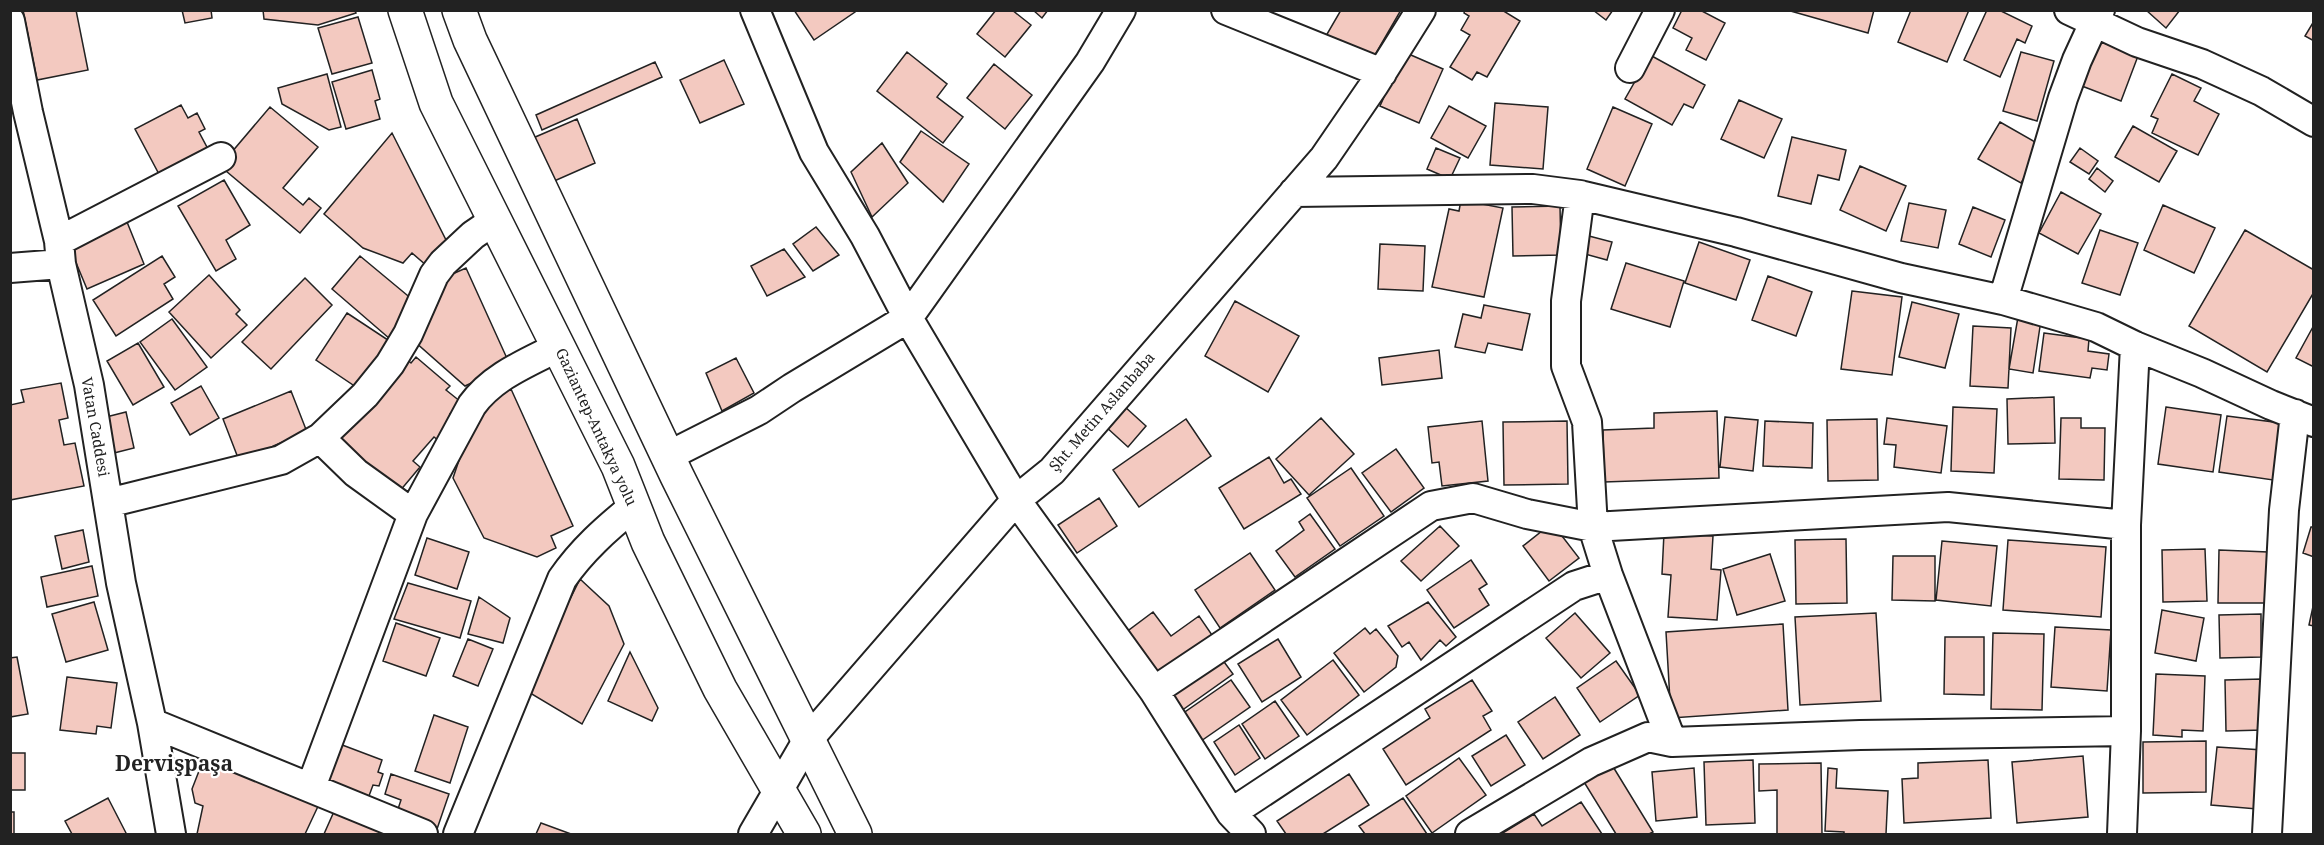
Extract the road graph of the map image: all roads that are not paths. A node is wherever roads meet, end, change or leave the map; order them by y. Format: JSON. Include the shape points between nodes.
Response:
{"nodes":[{"id":1,"x":405,"y":10,"type":"edge"},
{"id":2,"x":459,"y":10,"type":"edge"},
{"id":3,"x":754,"y":10,"type":"edge"},
{"id":4,"x":1121,"y":10,"type":"edge"},
{"id":5,"x":1226,"y":10,"type":"edge"},
{"id":6,"x":1421,"y":10,"type":"edge"},
{"id":7,"x":1660,"y":10,"type":"edge"},
{"id":8,"x":2087,"y":14,"type":"edge"},
{"id":9,"x":10,"y":21,"type":"edge"},
{"id":10,"x":1630,"y":68,"type":"dead end"},
{"id":11,"x":1382,"y":73,"type":"junction"},
{"id":12,"x":2313,"y":122,"type":"edge"},
{"id":13,"x":221,"y":157,"type":"dead end"},
{"id":14,"x":1294,"y":192,"type":"junction"},
{"id":15,"x":1580,"y":195,"type":"junction"},
{"id":16,"x":495,"y":220,"type":"junction"},
{"id":17,"x":60,"y":252,"type":"junction"},
{"id":18,"x":10,"y":268,"type":"edge"},
{"id":19,"x":2003,"y":300,"type":"junction"},
{"id":20,"x":908,"y":318,"type":"junction"},
{"id":21,"x":2135,"y":346,"type":"junction"},
{"id":22,"x":558,"y":347,"type":"junction"},
{"id":23,"x":2304,"y":418,"type":"edge"},
{"id":24,"x":320,"y":438,"type":"junction"},
{"id":25,"x":668,"y":456,"type":"junction"},
{"id":26,"x":1016,"y":500,"type":"junction"},
{"id":27,"x":108,"y":503,"type":"junction"},
{"id":28,"x":634,"y":506,"type":"junction"},
{"id":29,"x":413,"y":514,"type":"junction"},
{"id":30,"x":2126,"y":525,"type":"junction"},
{"id":31,"x":1593,"y":527,"type":"junction"},
{"id":32,"x":1608,"y":575,"type":"junction"},
{"id":33,"x":1154,"y":691,"type":"junction"},
{"id":34,"x":152,"y":723,"type":"junction"},
{"id":35,"x":2126,"y":731,"type":"junction"},
{"id":36,"x":807,"y":741,"type":"junction"},
{"id":37,"x":1672,"y":742,"type":"junction"},
{"id":38,"x":311,"y":787,"type":"junction"},
{"id":39,"x":778,"y":791,"type":"junction"},
{"id":40,"x":1231,"y":813,"type":"junction"},
{"id":41,"x":171,"y":834,"type":"edge"},
{"id":42,"x":423,"y":834,"type":"edge"},
{"id":43,"x":458,"y":834,"type":"edge"},
{"id":44,"x":753,"y":834,"type":"edge"},
{"id":45,"x":804,"y":834,"type":"edge"},
{"id":46,"x":855,"y":834,"type":"edge"},
{"id":47,"x":1251,"y":834,"type":"edge"},
{"id":48,"x":1470,"y":834,"type":"edge"},
{"id":49,"x":2122,"y":834,"type":"edge"},
{"id":50,"x":2267,"y":834,"type":"edge"}],
"edges":[{"from":1,"to":16,"type":"main road","name":"Gaziantep-Antakya yolu","via":[[436,103]]},
{"from":2,"to":25,"type":"main road"},
{"from":3,"to":20,"type":"street","via":[[814,152]]},
{"from":4,"to":20,"type":"street","via":[[1084,71]]},
{"from":5,"to":11,"type":"street"},
{"from":6,"to":11,"type":"street","name":"Şht. Metin Aslanbaba"},
{"from":7,"to":10,"type":"street"},
{"from":8,"to":12,"type":"street","via":[[2137,42],[2261,91]]},
{"from":8,"to":19,"type":"street"},
{"from":9,"to":17,"type":"street","name":"Vatan Caddesi"},
{"from":11,"to":14,"type":"street","name":"Şht. Metin Aslanbaba","via":[[1324,158]]},
{"from":13,"to":17,"type":"street"},
{"from":14,"to":15,"type":"street","via":[[1533,189]]},
{"from":14,"to":26,"type":"street","name":"Şht. Metin Aslanbaba","via":[[1052,471]]},
{"from":15,"to":19,"type":"street","via":[[1736,232],[1901,278]]},
{"from":15,"to":31,"type":"street","via":[[1566,301],[1566,366],[1587,422]]},
{"from":16,"to":22,"type":"main road","name":"Gaziantep-Antakya yolu"},
{"from":16,"to":24,"type":"street","via":[[443,263],[390,364],[365,395]]},
{"from":17,"to":18,"type":"street"},
{"from":17,"to":27,"type":"street","name":"Vatan Caddesi","via":[[89,385]]},
{"from":19,"to":21,"type":"street","via":[[2096,327]]},
{"from":20,"to":25,"type":"street","via":[[759,410]]},
{"from":20,"to":26,"type":"street"},
{"from":21,"to":23,"type":"street"},
{"from":21,"to":30,"type":"street"},
{"from":22,"to":28,"type":"main road","name":"Gaziantep-Antakya yolu"},
{"from":22,"to":29,"type":"street","via":[[498,378],[477,397]]},
{"from":23,"to":50,"type":"street","via":[[2284,510]]},
{"from":24,"to":27,"type":"street","via":[[281,460]]},
{"from":24,"to":29,"type":"street","via":[[356,473]]},
{"from":25,"to":36,"type":"main road"},
{"from":26,"to":33,"type":"street"},
{"from":26,"to":36,"type":"street","name":"Şht. Metin Aslanbaba"},
{"from":27,"to":34,"type":"street","name":"Vatan Caddesi"},
{"from":28,"to":39,"type":"main road","name":"Gaziantep-Antakya yolu","via":[[720,689]]},
{"from":28,"to":43,"type":"street","via":[[591,542],[562,579]]},
{"from":29,"to":38,"type":"street"},
{"from":30,"to":31,"type":"street","via":[[1948,507]]},
{"from":30,"to":35,"type":"street"},
{"from":31,"to":32,"type":"street"},
{"from":31,"to":33,"type":"street","via":[[1473,498],[1431,506]]},
{"from":32,"to":37,"type":"street"},
{"from":32,"to":40,"type":"street","via":[[1574,586]]},
{"from":33,"to":40,"type":"street"},
{"from":34,"to":38,"type":"street"},
{"from":34,"to":41,"type":"street","name":"Vatan Caddesi"},
{"from":35,"to":37,"type":"street"},
{"from":35,"to":49,"type":"street"},
{"from":36,"to":39,"type":"street","name":"Şht. Metin Aslanbaba"},
{"from":36,"to":46,"type":"main road"},
{"from":37,"to":48,"type":"street","via":[[1648,737],[1592,762]]},
{"from":38,"to":42,"type":"street"},
{"from":39,"to":44,"type":"street","name":"Şht. Metin Aslanbaba"},
{"from":39,"to":45,"type":"main road","name":"Gaziantep-Antakya yolu"},
{"from":40,"to":47,"type":"street"}]}
